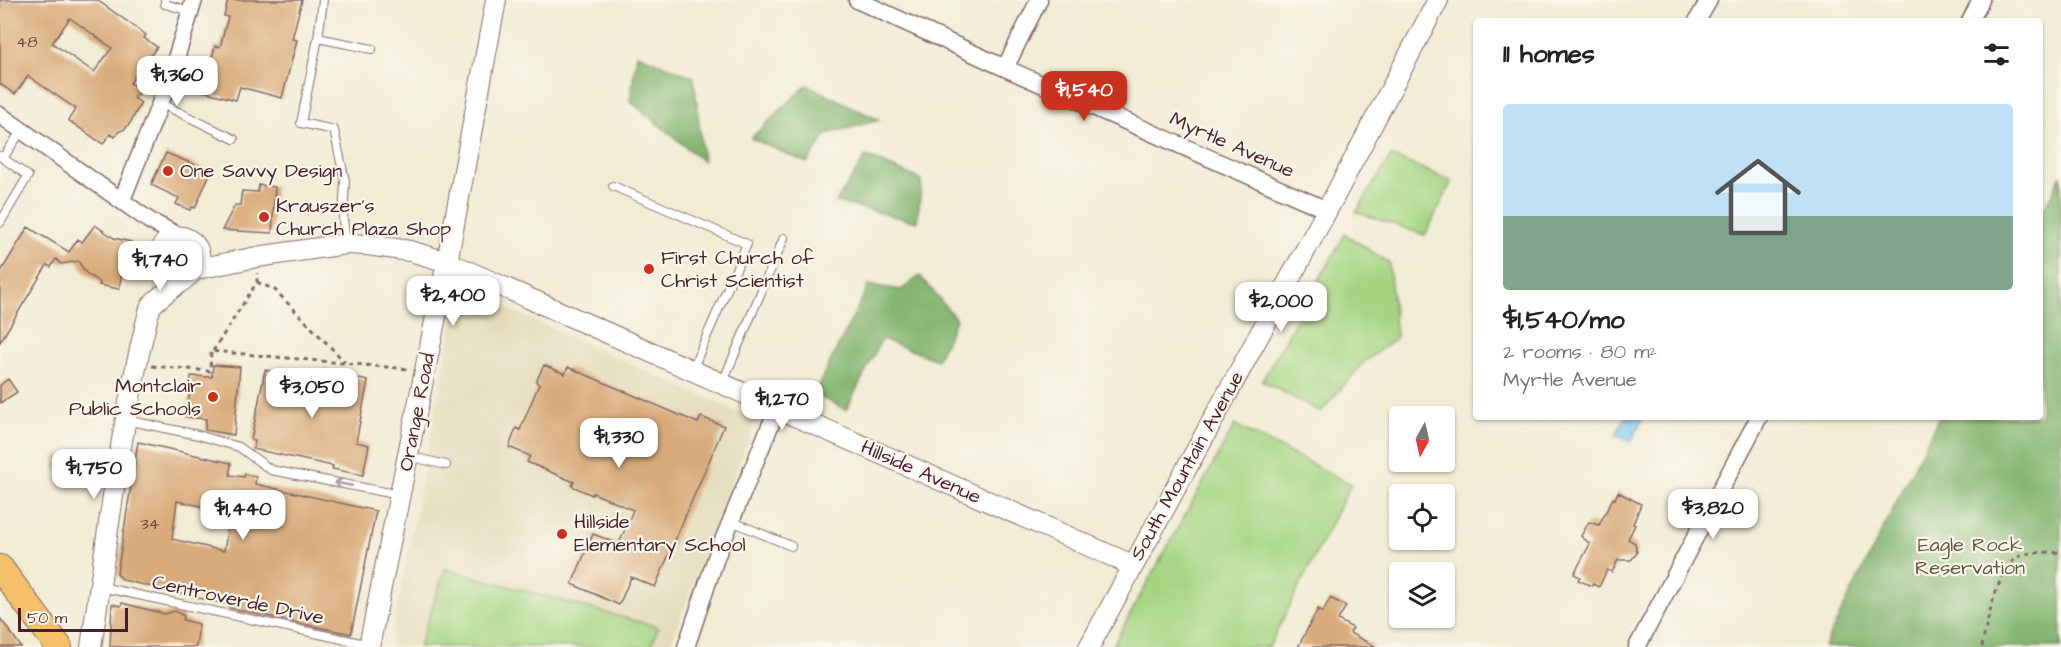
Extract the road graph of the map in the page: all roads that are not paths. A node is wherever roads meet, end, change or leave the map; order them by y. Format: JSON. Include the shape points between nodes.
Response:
{"nodes":[{"id":1,"x":323,"y":0,"type":"edge"},
{"id":2,"x":496,"y":0,"type":"edge"},
{"id":3,"x":857,"y":0,"type":"edge"},
{"id":4,"x":1039,"y":0,"type":"edge"},
{"id":5,"x":1438,"y":0,"type":"edge"},
{"id":6,"x":1709,"y":0,"type":"edge"},
{"id":7,"x":1981,"y":0,"type":"edge"},
{"id":8,"x":165,"y":2,"type":"edge"},
{"id":9,"x":192,"y":5,"type":"edge"},
{"id":10,"x":1699,"y":18,"type":"edge"},
{"id":11,"x":1972,"y":18,"type":"edge"},
{"id":12,"x":318,"y":38,"type":"junction"},
{"id":13,"x":372,"y":49,"type":"dead end"},
{"id":14,"x":1005,"y":68,"type":"junction"},
{"id":15,"x":160,"y":103,"type":"junction"},
{"id":16,"x":0,"y":115,"type":"edge"},
{"id":17,"x":22,"y":130,"type":"junction"},
{"id":18,"x":234,"y":138,"type":"dead end"},
{"id":19,"x":1,"y":157,"type":"edge"},
{"id":20,"x":613,"y":186,"type":"dead end"},
{"id":21,"x":122,"y":200,"type":"junction"},
{"id":22,"x":1327,"y":210,"type":"junction"},
{"id":23,"x":150,"y":221,"type":"junction"},
{"id":24,"x":0,"y":223,"type":"edge"},
{"id":25,"x":784,"y":238,"type":"dead end"},
{"id":26,"x":189,"y":241,"type":"junction"},
{"id":27,"x":346,"y":244,"type":"junction"},
{"id":28,"x":160,"y":256,"type":"junction"},
{"id":29,"x":257,"y":257,"type":"junction"},
{"id":30,"x":447,"y":261,"type":"junction"},
{"id":31,"x":192,"y":273,"type":"junction"},
{"id":32,"x":147,"y":316,"type":"junction"},
{"id":33,"x":691,"y":371,"type":"junction"},
{"id":34,"x":721,"y":384,"type":"junction"},
{"id":35,"x":777,"y":409,"type":"junction"},
{"id":36,"x":125,"y":419,"type":"junction"},
{"id":37,"x":1757,"y":420,"type":"edge"},
{"id":38,"x":408,"y":455,"type":"junction"},
{"id":39,"x":446,"y":465,"type":"dead end"},
{"id":40,"x":400,"y":495,"type":"junction"},
{"id":41,"x":731,"y":521,"type":"junction"},
{"id":42,"x":791,"y":546,"type":"dead end"},
{"id":43,"x":1132,"y":565,"type":"junction"},
{"id":44,"x":0,"y":568,"type":"edge"},
{"id":45,"x":100,"y":587,"type":"junction"},
{"id":46,"x":369,"y":646,"type":"edge"},
{"id":47,"x":59,"y":647,"type":"edge"},
{"id":48,"x":91,"y":647,"type":"edge"},
{"id":49,"x":686,"y":647,"type":"edge"},
{"id":50,"x":1089,"y":647,"type":"edge"},
{"id":51,"x":1637,"y":647,"type":"edge"}],
"edges":[{"from":1,"to":12,"type":"lane"},
{"from":2,"to":30,"type":"street","name":"Orange Road"},
{"from":3,"to":14,"type":"street","name":"Myrtle Avenue"},
{"from":4,"to":14,"type":"street"},
{"from":5,"to":22,"type":"street","name":"South Mountain Avenue"},
{"from":6,"to":10,"type":"street"},
{"from":7,"to":11,"type":"street"},
{"from":8,"to":9,"type":"lane"},
{"from":9,"to":15,"type":"street"},
{"from":12,"to":13,"type":"lane"},
{"from":12,"to":27,"type":"lane","via":[[301,123],[334,130],[345,181]]},
{"from":14,"to":22,"type":"street","name":"Myrtle Avenue"},
{"from":15,"to":18,"type":"lane"},
{"from":15,"to":21,"type":"street"},
{"from":16,"to":17,"type":"street"},
{"from":17,"to":19,"type":"lane"},
{"from":17,"to":21,"type":"street"},
{"from":19,"to":24,"type":"lane","via":[[28,176]]},
{"from":20,"to":33,"type":"lane","via":[[747,244]]},
{"from":21,"to":23,"type":"street"},
{"from":22,"to":43,"type":"street","name":"South Mountain Avenue"},
{"from":23,"to":26,"type":"street"},
{"from":23,"to":28,"type":"street"},
{"from":25,"to":34,"type":"lane"},
{"from":26,"to":28,"type":"street","via":[[170,239]]},
{"from":26,"to":29,"type":"street","via":[[213,251]]},
{"from":26,"to":31,"type":"street","via":[[200,256]]},
{"from":27,"to":29,"type":"street","name":"Hillside Avenue"},
{"from":27,"to":30,"type":"street","name":"Hillside Avenue","via":[[410,251]]},
{"from":28,"to":31,"type":"street","via":[[162,269],[172,278]]},
{"from":28,"to":32,"type":"street"},
{"from":29,"to":31,"type":"street"},
{"from":30,"to":33,"type":"street","name":"Hillside Avenue"},
{"from":30,"to":38,"type":"street","name":"Orange Road"},
{"from":31,"to":32,"type":"street","via":[[154,300]]},
{"from":32,"to":36,"type":"street"},
{"from":33,"to":34,"type":"street","name":"Hillside Avenue"},
{"from":34,"to":35,"type":"street","name":"Hillside Avenue"},
{"from":35,"to":41,"type":"street"},
{"from":35,"to":43,"type":"street","name":"Hillside Avenue"},
{"from":40,"to":36,"type":"lane","one_way":true,"via":[[271,470],[239,447]]},
{"from":36,"to":45,"type":"street"},
{"from":37,"to":51,"type":"street"},
{"from":38,"to":39,"type":"lane"},
{"from":38,"to":40,"type":"street","name":"Orange Road"},
{"from":40,"to":46,"type":"street","name":"Orange Road"},
{"from":41,"to":42,"type":"lane"},
{"from":41,"to":49,"type":"street"},
{"from":43,"to":50,"type":"street","name":"South Mountain Avenue"},
{"from":44,"to":47,"type":"main road"},
{"from":45,"to":46,"type":"lane","name":"Centroverde Drive"},
{"from":45,"to":48,"type":"street"}]}
